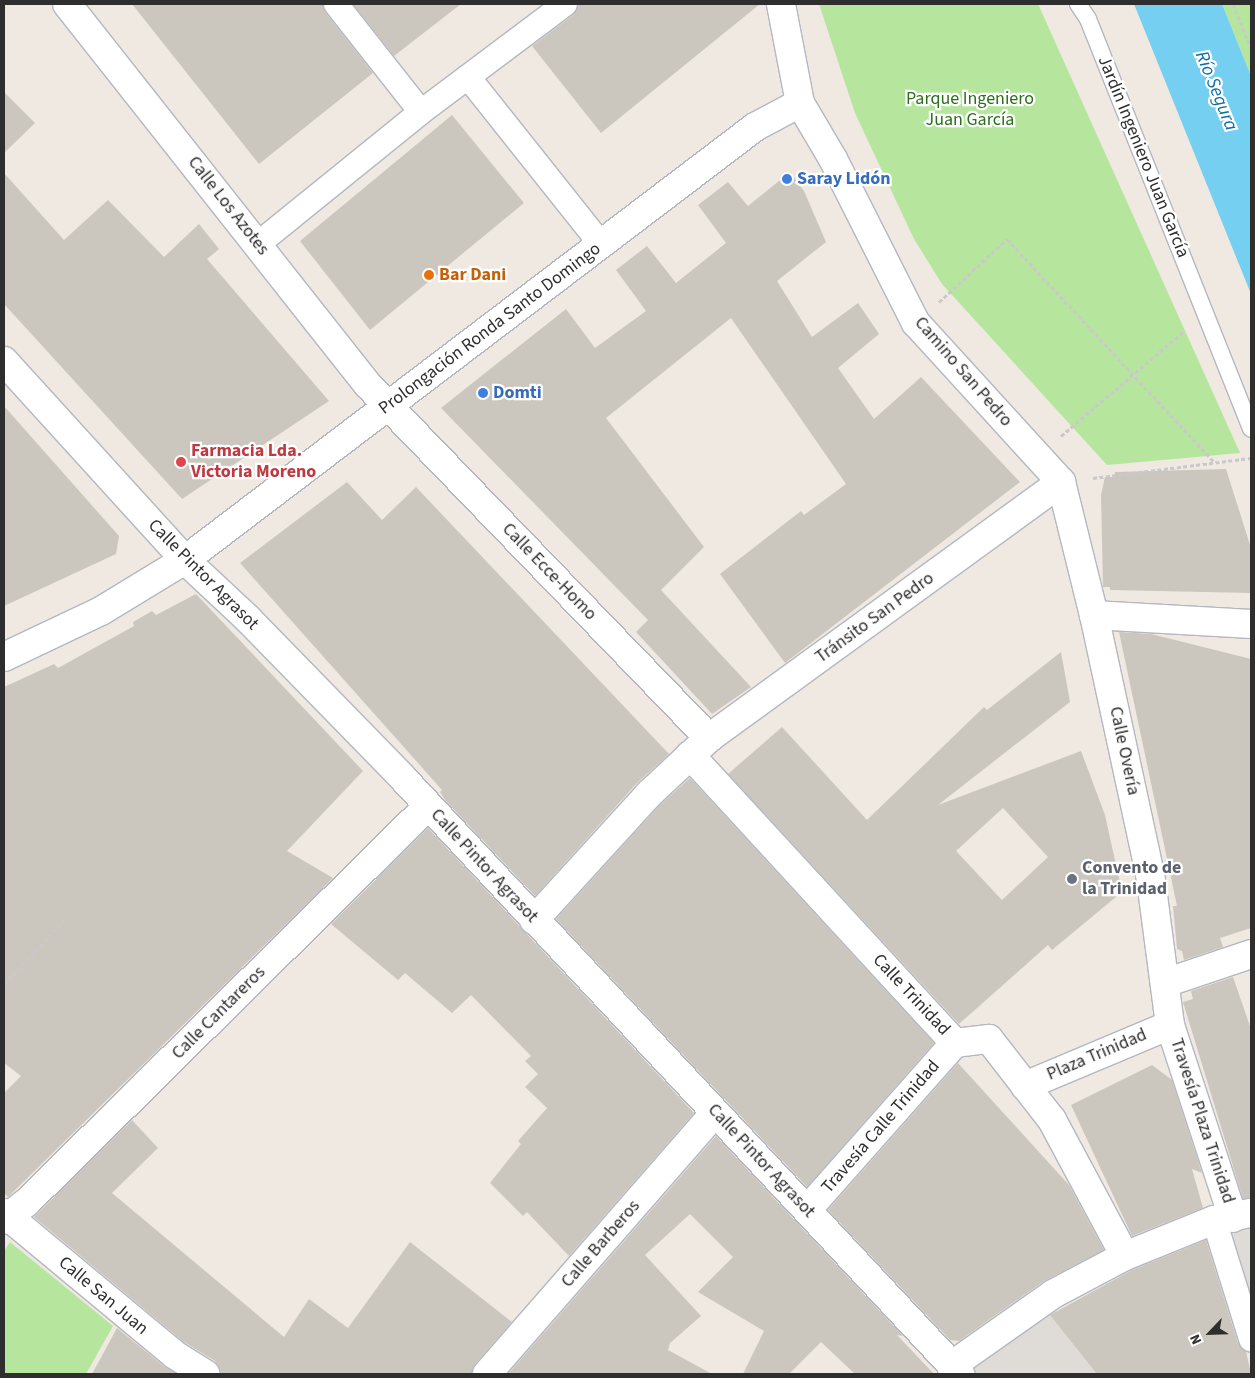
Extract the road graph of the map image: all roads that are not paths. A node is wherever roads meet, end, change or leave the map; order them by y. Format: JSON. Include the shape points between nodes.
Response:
{"nodes":[{"id":1,"x":67,"y":4,"type":"edge"},
{"id":2,"x":336,"y":4,"type":"edge"},
{"id":3,"x":565,"y":4,"type":"edge"},
{"id":4,"x":781,"y":4,"type":"edge"},
{"id":5,"x":1078,"y":4,"type":"edge"},
{"id":6,"x":468,"y":76,"type":"junction"},
{"id":7,"x":800,"y":103,"type":"junction"},
{"id":8,"x":421,"y":112,"type":"junction"},
{"id":9,"x":258,"y":244,"type":"junction"},
{"id":10,"x":601,"y":244,"type":"junction"},
{"id":11,"x":4,"y":361,"type":"edge"},
{"id":12,"x":388,"y":407,"type":"junction"},
{"id":13,"x":1251,"y":429,"type":"edge"},
{"id":14,"x":1061,"y":482,"type":"junction"},
{"id":15,"x":185,"y":560,"type":"junction"},
{"id":16,"x":1094,"y":615,"type":"junction"},
{"id":17,"x":1251,"y":624,"type":"edge"},
{"id":18,"x":4,"y":657,"type":"edge"},
{"id":19,"x":699,"y":746,"type":"junction"},
{"id":20,"x":428,"y":806,"type":"junction"},
{"id":21,"x":534,"y":920,"type":"junction"},
{"id":22,"x":1251,"y":954,"type":"edge"},
{"id":23,"x":1165,"y":983,"type":"junction"},
{"id":24,"x":1170,"y":1025,"type":"junction"},
{"id":25,"x":955,"y":1043,"type":"junction"},
{"id":26,"x":1025,"y":1086,"type":"junction"},
{"id":27,"x":715,"y":1113,"type":"junction"},
{"id":28,"x":807,"y":1210,"type":"junction"},
{"id":29,"x":5,"y":1216,"type":"edge"},
{"id":30,"x":1233,"y":1217,"type":"edge"},
{"id":31,"x":1125,"y":1256,"type":"junction"},
{"id":32,"x":1251,"y":1339,"type":"edge"},
{"id":33,"x":956,"y":1370,"type":"edge"},
{"id":34,"x":206,"y":1374,"type":"edge"},
{"id":35,"x":487,"y":1374,"type":"edge"}],
"edges":[{"from":1,"to":9,"type":"street","name":"Calle Los Azotes"},
{"from":2,"to":8,"type":"street"},
{"from":3,"to":6,"type":"street"},
{"from":4,"to":7,"type":"street","name":"Camino San Pedro"},
{"from":5,"to":13,"type":"lane","name":"Jardín Ingeniero Juan García","via":[[1088,19]]},
{"from":6,"to":8,"type":"street"},
{"from":6,"to":10,"type":"street"},
{"from":7,"to":10,"type":"street","name":"Prolongación Ronda Santo Domingo","via":[[755,128]]},
{"from":7,"to":14,"type":"street","name":"Camino San Pedro","via":[[833,159],[916,323]]},
{"from":8,"to":9,"type":"street"},
{"from":9,"to":12,"type":"street","name":"Calle Los Azotes"},
{"from":10,"to":12,"type":"street","name":"Prolongación Ronda Santo Domingo"},
{"from":11,"to":15,"type":"street","name":"Calle Pintor Agrasot"},
{"from":12,"to":15,"type":"street","name":"Prolongación Ronda Santo Domingo"},
{"from":12,"to":19,"type":"street","name":"Calle Ecce-Homo"},
{"from":14,"to":16,"type":"street","name":"Calle Overía"},
{"from":14,"to":19,"type":"street","name":"Tránsito San Pedro"},
{"from":15,"to":18,"type":"street","name":"Prolongación Ronda Santo Domingo","via":[[101,611]]},
{"from":15,"to":20,"type":"street","name":"Calle Pintor Agrasot","via":[[248,619]]},
{"from":16,"to":17,"type":"street"},
{"from":16,"to":23,"type":"street","name":"Calle Overía","via":[[1150,873]]},
{"from":19,"to":21,"type":"street","name":"Tránsito San Pedro","via":[[615,829]]},
{"from":19,"to":25,"type":"street","name":"Calle Trinidad"},
{"from":20,"to":21,"type":"street","name":"Calle Pintor Agrasot"},
{"from":20,"to":29,"type":"street","name":"Calle Cantareros","via":[[27,1202]]},
{"from":21,"to":27,"type":"street","name":"Calle Pintor Agrasot"},
{"from":22,"to":23,"type":"street"},
{"from":23,"to":24,"type":"street","name":"Calle Overía"},
{"from":24,"to":26,"type":"street","name":"Plaza Trinidad"},
{"from":24,"to":30,"type":"street","name":"Travesía Plaza Trinidad"},
{"from":25,"to":26,"type":"street","name":"Calle Trinidad","via":[[989,1039]]},
{"from":25,"to":28,"type":"street","name":"Travesía Calle Trinidad"},
{"from":26,"to":31,"type":"street","name":"Calle Trinidad","via":[[1052,1120]]},
{"from":27,"to":28,"type":"street","name":"Calle Pintor Agrasot"},
{"from":27,"to":35,"type":"street","name":"Calle Barberos"},
{"from":28,"to":33,"type":"street","name":"Calle Pintor Agrasot"},
{"from":29,"to":34,"type":"street","name":"Calle San Juan","via":[[175,1355]]},
{"from":30,"to":31,"type":"street"},
{"from":30,"to":32,"type":"street"},
{"from":31,"to":33,"type":"street","via":[[1053,1294]]}]}
